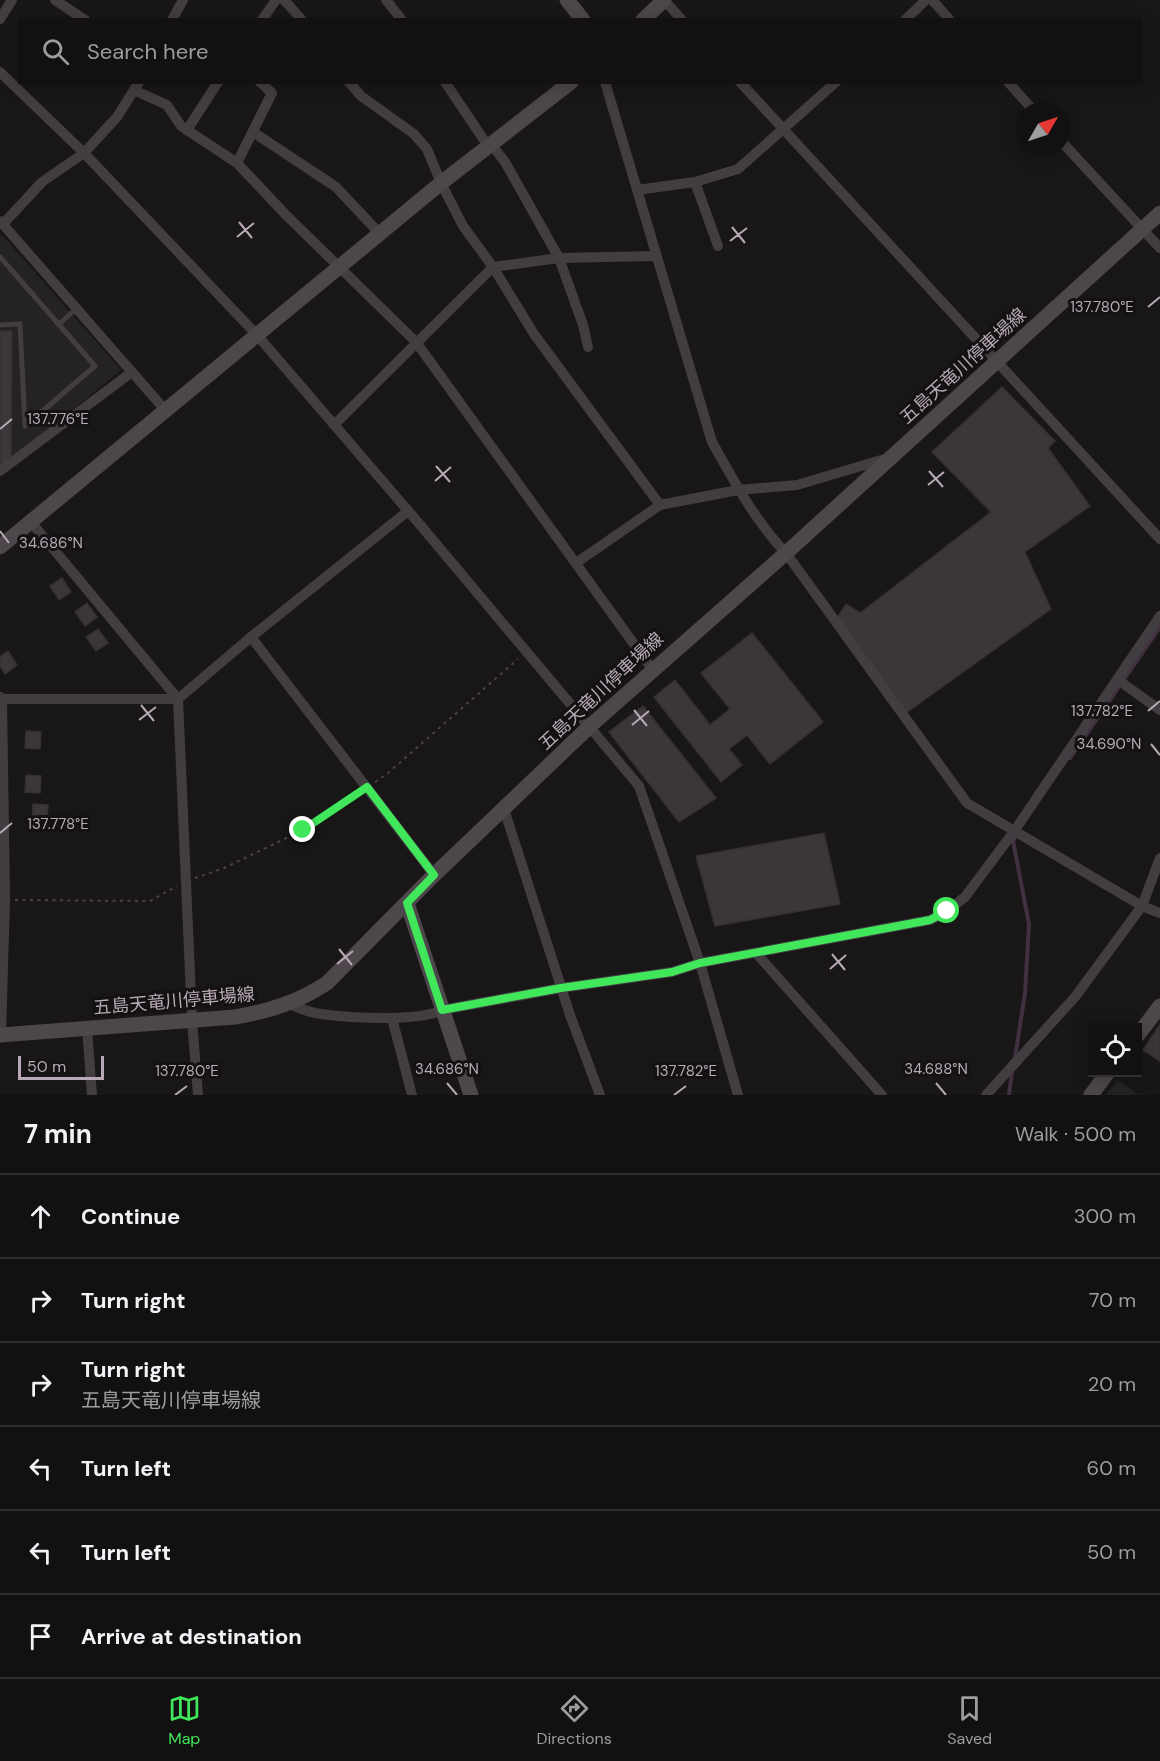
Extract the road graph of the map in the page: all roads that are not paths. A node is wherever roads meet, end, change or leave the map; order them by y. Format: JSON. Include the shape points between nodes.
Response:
{"nodes":[{"id":1,"x":12,"y":0,"type":"edge"},
{"id":2,"x":55,"y":0,"type":"edge"},
{"id":3,"x":183,"y":0,"type":"edge"},
{"id":4,"x":276,"y":0,"type":"edge"},
{"id":5,"x":284,"y":0,"type":"edge"},
{"id":6,"x":386,"y":0,"type":"edge"},
{"id":7,"x":567,"y":0,"type":"edge"},
{"id":8,"x":664,"y":0,"type":"edge"},
{"id":9,"x":926,"y":0,"type":"edge"},
{"id":10,"x":932,"y":0,"type":"edge"},
{"id":11,"x":82,"y":18,"type":"edge"},
{"id":12,"x":173,"y":18,"type":"edge"},
{"id":13,"x":263,"y":18,"type":"edge"},
{"id":14,"x":300,"y":18,"type":"edge"},
{"id":15,"x":400,"y":18,"type":"edge"},
{"id":16,"x":581,"y":18,"type":"edge"},
{"id":17,"x":645,"y":18,"type":"edge"},
{"id":18,"x":680,"y":18,"type":"edge"},
{"id":19,"x":907,"y":18,"type":"edge"},
{"id":20,"x":948,"y":18,"type":"edge"},
{"id":21,"x":0,"y":19,"type":"edge"},
{"id":22,"x":0,"y":72,"type":"edge"},
{"id":23,"x":217,"y":84,"type":"edge"},
{"id":24,"x":262,"y":84,"type":"edge"},
{"id":25,"x":351,"y":84,"type":"edge"},
{"id":26,"x":446,"y":84,"type":"edge"},
{"id":27,"x":568,"y":84,"type":"edge"},
{"id":28,"x":606,"y":84,"type":"edge"},
{"id":29,"x":742,"y":84,"type":"edge"},
{"id":30,"x":834,"y":84,"type":"edge"},
{"id":31,"x":1010,"y":84,"type":"edge"},
{"id":32,"x":137,"y":87,"type":"edge"},
{"id":33,"x":1026,"y":102,"type":"edge"},
{"id":34,"x":187,"y":130,"type":"junction"},
{"id":35,"x":784,"y":130,"type":"junction"},
{"id":36,"x":253,"y":132,"type":"junction"},
{"id":37,"x":490,"y":145,"type":"junction"},
{"id":38,"x":1070,"y":151,"type":"edge"},
{"id":39,"x":84,"y":153,"type":"junction"},
{"id":40,"x":237,"y":163,"type":"junction"},
{"id":41,"x":696,"y":182,"type":"junction"},
{"id":42,"x":441,"y":183,"type":"junction"},
{"id":43,"x":637,"y":190,"type":"junction"},
{"id":44,"x":1160,"y":213,"type":"edge"},
{"id":45,"x":2,"y":225,"type":"edge"},
{"id":46,"x":1142,"y":229,"type":"junction"},
{"id":47,"x":380,"y":234,"type":"junction"},
{"id":48,"x":718,"y":246,"type":"dead end"},
{"id":49,"x":1160,"y":248,"type":"edge"},
{"id":50,"x":656,"y":256,"type":"junction"},
{"id":51,"x":0,"y":257,"type":"edge"},
{"id":52,"x":559,"y":258,"type":"junction"},
{"id":53,"x":493,"y":267,"type":"junction"},
{"id":54,"x":339,"y":268,"type":"junction"},
{"id":55,"x":77,"y":308,"type":"junction"},
{"id":56,"x":58,"y":324,"type":"junction"},
{"id":57,"x":0,"y":325,"type":"edge"},
{"id":58,"x":257,"y":335,"type":"junction"},
{"id":59,"x":416,"y":342,"type":"junction"},
{"id":60,"x":588,"y":347,"type":"dead end"},
{"id":61,"x":997,"y":362,"type":"junction"},
{"id":62,"x":132,"y":372,"type":"junction"},
{"id":63,"x":166,"y":411,"type":"junction"},
{"id":64,"x":334,"y":425,"type":"junction"},
{"id":65,"x":891,"y":458,"type":"junction"},
{"id":66,"x":0,"y":471,"type":"edge"},
{"id":67,"x":738,"y":490,"type":"junction"},
{"id":68,"x":660,"y":505,"type":"junction"},
{"id":69,"x":408,"y":511,"type":"junction"},
{"id":70,"x":31,"y":522,"type":"junction"},
{"id":71,"x":1160,"y":539,"type":"edge"},
{"id":72,"x":0,"y":547,"type":"edge"},
{"id":73,"x":786,"y":553,"type":"junction"},
{"id":74,"x":576,"y":563,"type":"junction"},
{"id":75,"x":1160,"y":616,"type":"edge"},
{"id":76,"x":251,"y":637,"type":"junction"},
{"id":77,"x":652,"y":669,"type":"junction"},
{"id":78,"x":1118,"y":680,"type":"junction"},
{"id":79,"x":1,"y":698,"type":"edge"},
{"id":80,"x":178,"y":699,"type":"junction"},
{"id":81,"x":1160,"y":710,"type":"edge"},
{"id":82,"x":590,"y":726,"type":"junction"},
{"id":83,"x":504,"y":809,"type":"junction"},
{"id":84,"x":1015,"y":830,"type":"junction"},
{"id":85,"x":1160,"y":858,"type":"edge"},
{"id":86,"x":434,"y":875,"type":"junction"},
{"id":87,"x":407,"y":903,"type":"junction"},
{"id":88,"x":1142,"y":906,"type":"junction"},
{"id":89,"x":1160,"y":913,"type":"edge"},
{"id":90,"x":756,"y":953,"type":"junction"},
{"id":91,"x":700,"y":963,"type":"junction"},
{"id":92,"x":561,"y":988,"type":"junction"},
{"id":93,"x":289,"y":1004,"type":"junction"},
{"id":94,"x":1160,"y":1006,"type":"edge"},
{"id":95,"x":442,"y":1010,"type":"junction"},
{"id":96,"x":392,"y":1018,"type":"junction"},
{"id":97,"x":192,"y":1020,"type":"junction"},
{"id":98,"x":87,"y":1028,"type":"junction"},
{"id":99,"x":1142,"y":1029,"type":"edge"},
{"id":100,"x":0,"y":1035,"type":"edge"},
{"id":101,"x":1104,"y":1077,"type":"edge"},
{"id":102,"x":92,"y":1095,"type":"edge"},
{"id":103,"x":198,"y":1095,"type":"edge"},
{"id":104,"x":412,"y":1095,"type":"edge"},
{"id":105,"x":471,"y":1095,"type":"edge"},
{"id":106,"x":600,"y":1095,"type":"edge"},
{"id":107,"x":738,"y":1095,"type":"edge"},
{"id":108,"x":882,"y":1095,"type":"edge"},
{"id":109,"x":986,"y":1095,"type":"edge"},
{"id":110,"x":1091,"y":1095,"type":"edge"}],
"edges":[{"from":1,"to":21,"type":"street"},
{"from":2,"to":11,"type":"street"},
{"from":3,"to":12,"type":"street"},
{"from":4,"to":13,"type":"street"},
{"from":5,"to":14,"type":"street"},
{"from":6,"to":15,"type":"street"},
{"from":7,"to":16,"type":"main road"},
{"from":8,"to":17,"type":"main road"},
{"from":8,"to":18,"type":"street"},
{"from":9,"to":19,"type":"street"},
{"from":10,"to":20,"type":"street"},
{"from":22,"to":39,"type":"street"},
{"from":23,"to":34,"type":"street"},
{"from":24,"to":36,"type":"street","via":[[272,93]]},
{"from":25,"to":42,"type":"street","via":[[361,96],[414,134],[427,149]]},
{"from":26,"to":37,"type":"street"},
{"from":27,"to":37,"type":"main road"},
{"from":28,"to":43,"type":"street"},
{"from":29,"to":35,"type":"street"},
{"from":30,"to":35,"type":"street"},
{"from":31,"to":33,"type":"street"},
{"from":32,"to":34,"type":"street","via":[[167,105]]},
{"from":32,"to":39,"type":"street","via":[[117,117]]},
{"from":34,"to":40,"type":"street"},
{"from":35,"to":41,"type":"street","via":[[738,169]]},
{"from":35,"to":61,"type":"street"},
{"from":36,"to":40,"type":"street"},
{"from":36,"to":47,"type":"street","via":[[336,187]]},
{"from":37,"to":42,"type":"main road"},
{"from":37,"to":52,"type":"street","via":[[505,162]]},
{"from":38,"to":46,"type":"street"},
{"from":39,"to":45,"type":"street","via":[[42,182]]},
{"from":39,"to":58,"type":"street"},
{"from":40,"to":54,"type":"street"},
{"from":41,"to":43,"type":"street"},
{"from":41,"to":48,"type":"street"},
{"from":42,"to":47,"type":"main road"},
{"from":42,"to":53,"type":"street","via":[[464,226]]},
{"from":43,"to":50,"type":"street"},
{"from":44,"to":46,"type":"main road","name":"五島天竜川停車場線"},
{"from":45,"to":55,"type":"street"},
{"from":46,"to":49,"type":"street"},
{"from":46,"to":61,"type":"main road","name":"五島天竜川停車場線"},
{"from":47,"to":54,"type":"main road"},
{"from":50,"to":52,"type":"street"},
{"from":50,"to":67,"type":"street","via":[[712,442]]},
{"from":51,"to":56,"type":"lane"},
{"from":52,"to":53,"type":"street"},
{"from":52,"to":60,"type":"street"},
{"from":53,"to":59,"type":"street"},
{"from":53,"to":68,"type":"street","via":[[534,334]]},
{"from":54,"to":58,"type":"main road"},
{"from":54,"to":59,"type":"street"},
{"from":55,"to":56,"type":"lane"},
{"from":55,"to":62,"type":"street"},
{"from":56,"to":57,"type":"lane","via":[[95,366],[25,426],[20,324]]},
{"from":58,"to":63,"type":"main road"},
{"from":58,"to":64,"type":"street"},
{"from":59,"to":64,"type":"street"},
{"from":59,"to":74,"type":"street"},
{"from":61,"to":65,"type":"main road","name":"五島天竜川停車場線"},
{"from":61,"to":71,"type":"street"},
{"from":62,"to":63,"type":"street"},
{"from":62,"to":66,"type":"street"},
{"from":63,"to":70,"type":"main road"},
{"from":64,"to":69,"type":"street"},
{"from":65,"to":67,"type":"street","via":[[797,484]]},
{"from":65,"to":73,"type":"main road","name":"五島天竜川停車場線"},
{"from":67,"to":68,"type":"street"},
{"from":67,"to":73,"type":"street","via":[[770,537]]},
{"from":68,"to":74,"type":"street"},
{"from":69,"to":76,"type":"street"},
{"from":69,"to":82,"type":"street"},
{"from":70,"to":72,"type":"main road"},
{"from":70,"to":80,"type":"street"},
{"from":73,"to":77,"type":"main road","name":"五島天竜川停車場線"},
{"from":73,"to":84,"type":"street","via":[[967,803]]},
{"from":74,"to":77,"type":"street"},
{"from":75,"to":78,"type":"street"},
{"from":76,"to":80,"type":"street"},
{"from":76,"to":86,"type":"street"},
{"from":77,"to":82,"type":"main road","name":"五島天竜川停車場線"},
{"from":78,"to":81,"type":"street"},
{"from":78,"to":84,"type":"street"},
{"from":79,"to":80,"type":"street"},
{"from":79,"to":100,"type":"street","via":[[5,900]]},
{"from":80,"to":97,"type":"street"},
{"from":82,"to":83,"type":"main road","name":"五島天竜川停車場線"},
{"from":82,"to":91,"type":"street","via":[[639,786]]},
{"from":83,"to":86,"type":"main road","name":"五島天竜川停車場線"},
{"from":83,"to":92,"type":"street"},
{"from":84,"to":88,"type":"street"},
{"from":84,"to":90,"type":"street","via":[[965,897],[930,920]]},
{"from":85,"to":88,"type":"street"},
{"from":86,"to":87,"type":"main road","name":"五島天竜川停車場線"},
{"from":87,"to":93,"type":"main road","name":"五島天竜川停車場線","via":[[327,983]]},
{"from":87,"to":95,"type":"main road"},
{"from":88,"to":89,"type":"street"},
{"from":88,"to":109,"type":"street","via":[[1075,997]]},
{"from":90,"to":91,"type":"street"},
{"from":90,"to":108,"type":"street"},
{"from":91,"to":92,"type":"street","via":[[672,972]]},
{"from":91,"to":107,"type":"street"},
{"from":92,"to":95,"type":"street"},
{"from":92,"to":106,"type":"street"},
{"from":93,"to":96,"type":"street","via":[[319,1014]]},
{"from":93,"to":97,"type":"main road","name":"五島天竜川停車場線","via":[[235,1017]]},
{"from":94,"to":99,"type":"main road"},
{"from":95,"to":96,"type":"street","via":[[431,1015]]},
{"from":95,"to":105,"type":"main road"},
{"from":96,"to":104,"type":"street"},
{"from":97,"to":98,"type":"main road","name":"五島天竜川停車場線"},
{"from":97,"to":103,"type":"street"},
{"from":98,"to":100,"type":"main road","name":"五島天竜川停車場線"},
{"from":98,"to":102,"type":"street"},
{"from":101,"to":110,"type":"main road"}]}
